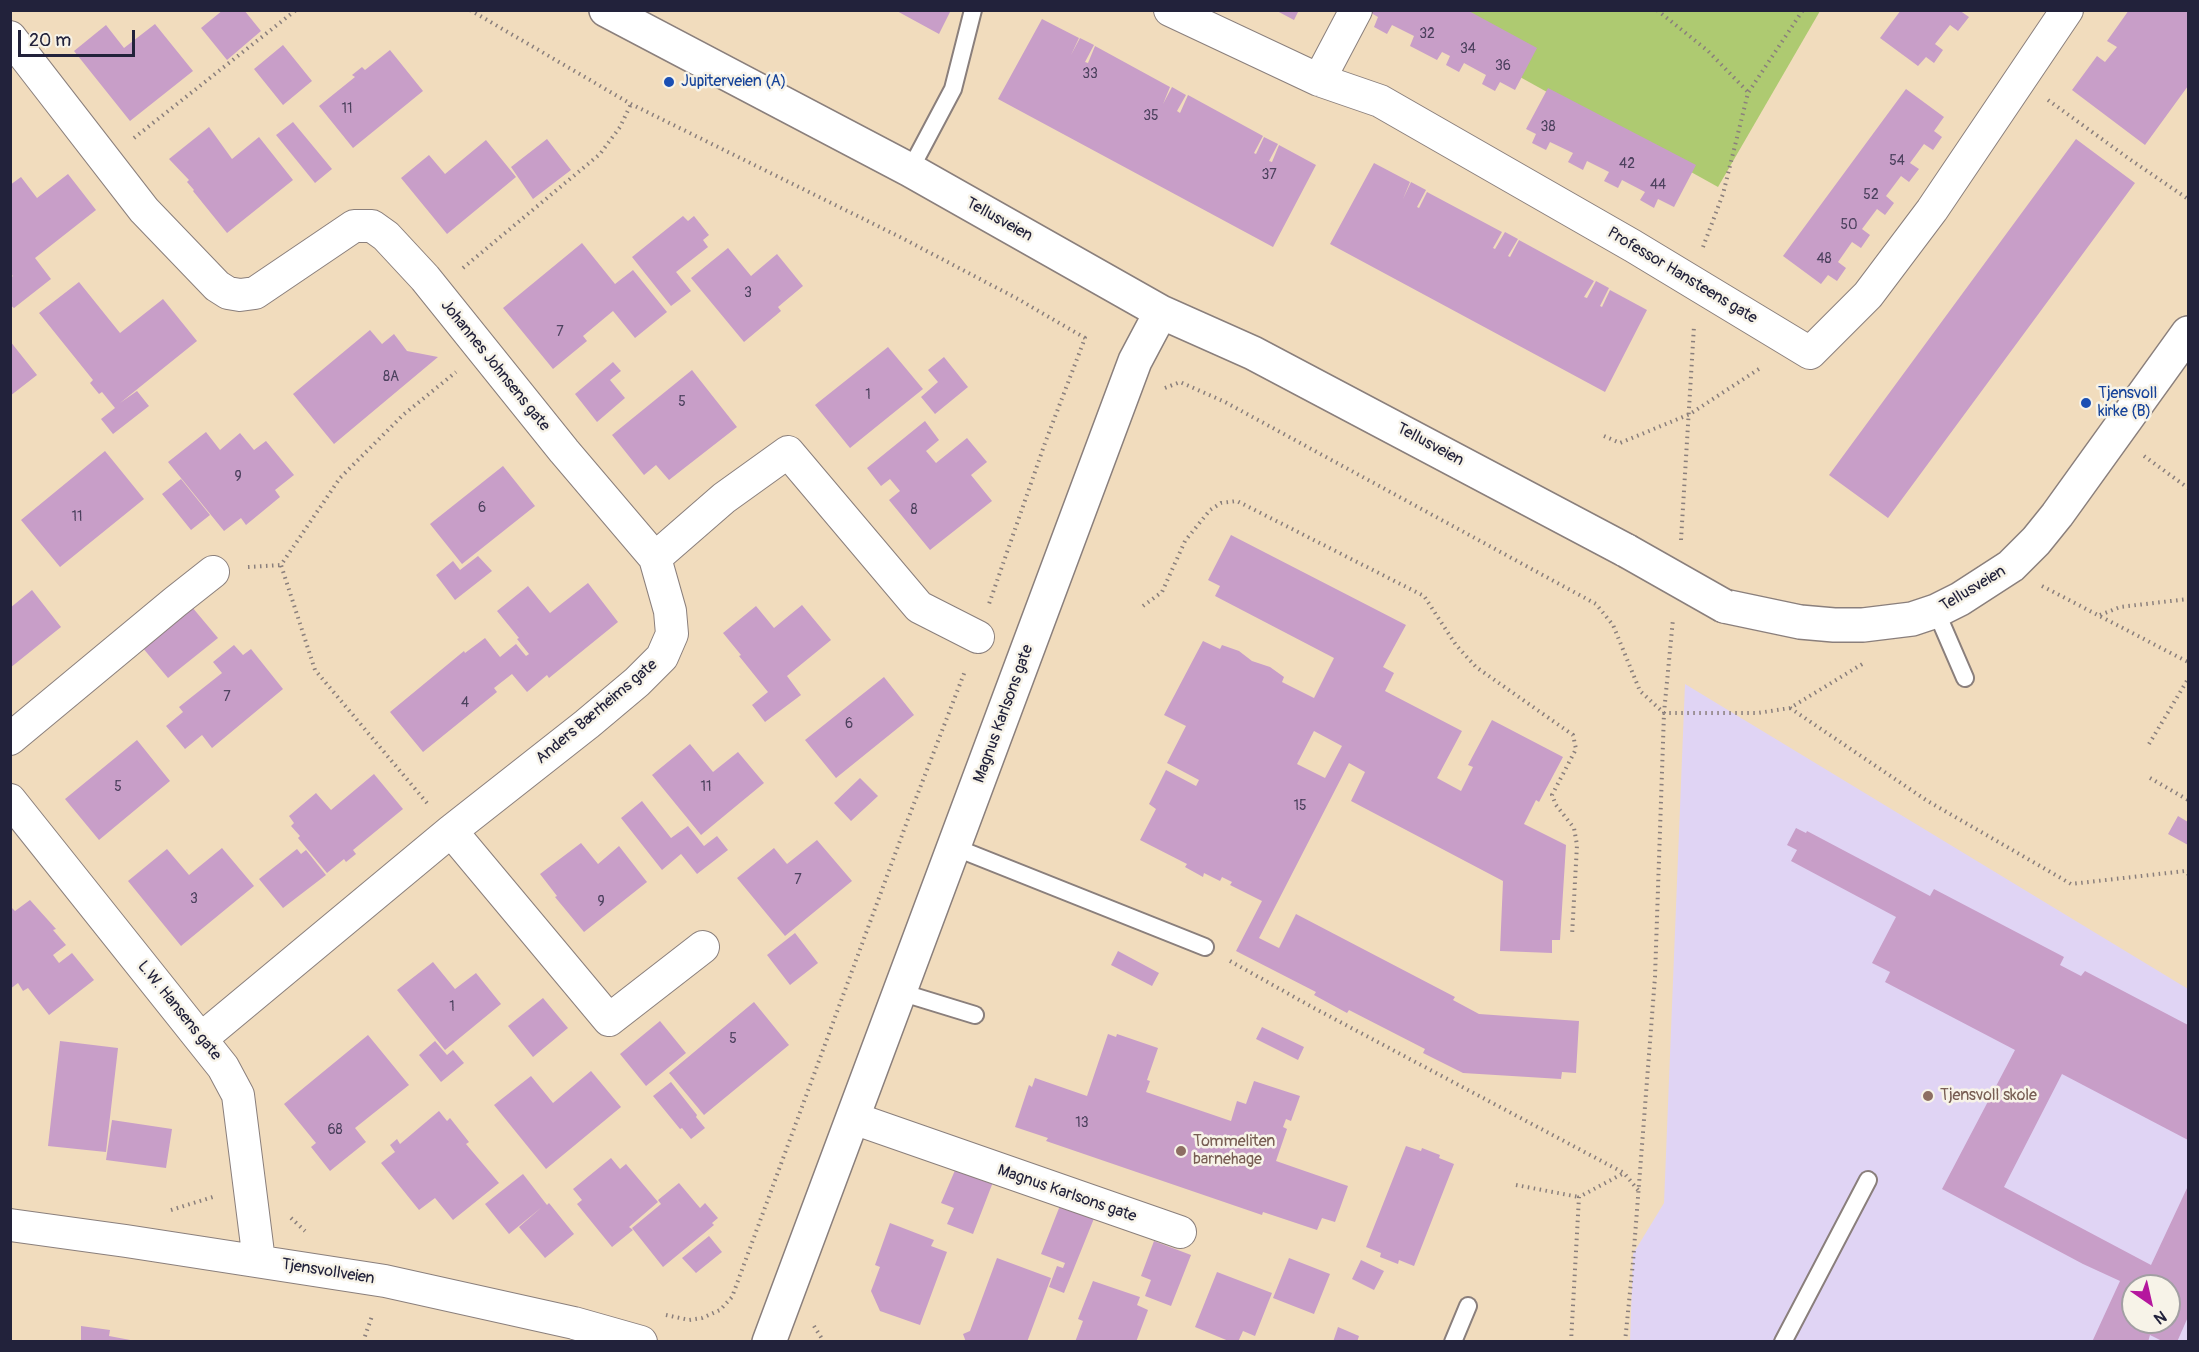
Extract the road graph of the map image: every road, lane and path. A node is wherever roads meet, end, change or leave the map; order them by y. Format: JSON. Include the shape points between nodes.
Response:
{"nodes":[{"id":1,"x":296,"y":10,"type":"edge"},
{"id":2,"x":470,"y":10,"type":"edge"},
{"id":3,"x":606,"y":10,"type":"edge"},
{"id":4,"x":973,"y":10,"type":"edge"},
{"id":5,"x":1170,"y":10,"type":"edge"},
{"id":6,"x":1356,"y":10,"type":"edge"},
{"id":7,"x":1657,"y":10,"type":"edge"},
{"id":8,"x":1803,"y":10,"type":"edge"},
{"id":9,"x":2067,"y":10,"type":"edge"},
{"id":10,"x":10,"y":38,"type":"edge"},
{"id":11,"x":1319,"y":80,"type":"junction"},
{"id":12,"x":2021,"y":80,"type":"junction"},
{"id":13,"x":1748,"y":93,"type":"junction"},
{"id":14,"x":631,"y":104,"type":"junction"},
{"id":15,"x":105,"y":160,"type":"junction"},
{"id":16,"x":910,"y":170,"type":"junction"},
{"id":17,"x":2188,"y":199,"type":"edge"},
{"id":18,"x":1697,"y":284,"type":"junction"},
{"id":19,"x":435,"y":291,"type":"junction"},
{"id":20,"x":1161,"y":312,"type":"junction"},
{"id":21,"x":2188,"y":333,"type":"edge"},
{"id":22,"x":1085,"y":338,"type":"dead end"},
{"id":23,"x":482,"y":350,"type":"junction"},
{"id":24,"x":1810,"y":354,"type":"junction"},
{"id":25,"x":1180,"y":382,"type":"dead end"},
{"id":26,"x":1690,"y":414,"type":"junction"},
{"id":27,"x":1604,"y":436,"type":"dead end"},
{"id":28,"x":2136,"y":450,"type":"dead end"},
{"id":29,"x":2188,"y":488,"type":"edge"},
{"id":30,"x":1681,"y":544,"type":"dead end"},
{"id":31,"x":655,"y":558,"type":"junction"},
{"id":32,"x":2011,"y":566,"type":"junction"},
{"id":33,"x":213,"y":572,"type":"dead end"},
{"id":34,"x":2188,"y":599,"type":"edge"},
{"id":35,"x":1143,"y":606,"type":"dead end"},
{"id":36,"x":1936,"y":611,"type":"junction"},
{"id":37,"x":1674,"y":612,"type":"dead end"},
{"id":38,"x":2100,"y":615,"type":"junction"},
{"id":39,"x":978,"y":637,"type":"dead end"},
{"id":40,"x":1869,"y":660,"type":"dead end"},
{"id":41,"x":2188,"y":663,"type":"edge"},
{"id":42,"x":1965,"y":678,"type":"dead end"},
{"id":43,"x":2188,"y":679,"type":"edge"},
{"id":44,"x":1790,"y":708,"type":"junction"},
{"id":45,"x":1664,"y":713,"type":"junction"},
{"id":46,"x":10,"y":739,"type":"edge"},
{"id":47,"x":2149,"y":744,"type":"dead end"},
{"id":48,"x":2150,"y":778,"type":"dead end"},
{"id":49,"x":10,"y":800,"type":"edge"},
{"id":50,"x":2188,"y":800,"type":"edge"},
{"id":51,"x":451,"y":831,"type":"junction"},
{"id":52,"x":954,"y":847,"type":"junction"},
{"id":53,"x":2188,"y":874,"type":"edge"},
{"id":54,"x":1572,"y":936,"type":"dead end"},
{"id":55,"x":703,"y":947,"type":"dead end"},
{"id":56,"x":1206,"y":947,"type":"joint"},
{"id":57,"x":900,"y":992,"type":"junction"},
{"id":58,"x":975,"y":1015,"type":"dead end"},
{"id":59,"x":202,"y":1038,"type":"junction"},
{"id":60,"x":853,"y":1118,"type":"junction"},
{"id":61,"x":1624,"y":1173,"type":"junction"},
{"id":62,"x":1868,"y":1180,"type":"dead end"},
{"id":63,"x":1516,"y":1185,"type":"dead end"},
{"id":64,"x":1639,"y":1190,"type":"junction"},
{"id":65,"x":1579,"y":1197,"type":"junction"},
{"id":66,"x":10,"y":1225,"type":"edge"},
{"id":67,"x":1180,"y":1232,"type":"dead end"},
{"id":68,"x":259,"y":1261,"type":"junction"},
{"id":69,"x":1468,"y":1306,"type":"dead end"},
{"id":70,"x":373,"y":1313,"type":"dead end"},
{"id":71,"x":363,"y":1341,"type":"edge"},
{"id":72,"x":641,"y":1341,"type":"edge"},
{"id":73,"x":769,"y":1341,"type":"edge"},
{"id":74,"x":1454,"y":1341,"type":"edge"},
{"id":75,"x":1571,"y":1341,"type":"edge"},
{"id":76,"x":1624,"y":1341,"type":"edge"},
{"id":77,"x":1783,"y":1341,"type":"edge"}],
"edges":[{"from":1,"to":15,"type":"path"},
{"from":2,"to":14,"type":"path"},
{"from":3,"to":16,"type":"street","name":"Tellusveien"},
{"from":4,"to":16,"type":"lane","via":[[953,89]]},
{"from":5,"to":11,"type":"street","name":"Professor Hansteens gate"},
{"from":6,"to":11,"type":"street"},
{"from":7,"to":13,"type":"path","via":[[1708,51]]},
{"from":8,"to":13,"type":"path"},
{"from":9,"to":12,"type":"street"},
{"from":10,"to":15,"type":"street","name":"Johannes Johnsens gate"},
{"from":11,"to":18,"type":"street","name":"Professor Hansteens gate","via":[[1380,101]]},
{"from":12,"to":17,"type":"path"},
{"from":12,"to":24,"type":"street","via":[[1868,295]]},
{"from":13,"to":18,"type":"path","via":[[1723,194],[1699,259]]},
{"from":14,"to":19,"type":"path","via":[[620,127],[600,153]]},
{"from":14,"to":22,"type":"path","via":[[900,237],[1018,298]]},
{"from":15,"to":19,"type":"street","name":"Johannes Johnsens gate","via":[[180,249],[228,293],[255,293],[354,226],[372,226],[386,236]]},
{"from":16,"to":20,"type":"street","name":"Tellusveien"},
{"from":18,"to":24,"type":"street","name":"Professor Hansteens gate"},
{"from":18,"to":26,"type":"path"},
{"from":19,"to":23,"type":"street","name":"Johannes Johnsens gate"},
{"from":20,"to":36,"type":"street","name":"Tellusveien","bridge":true,"via":[[1253,353],[1724,606],[1834,625],[1900,621]]},
{"from":20,"to":52,"type":"street","name":"Magnus Karlsons gate","via":[[1135,361]]},
{"from":21,"to":32,"type":"street","name":"Tellusveien","via":[[2057,515]]},
{"from":23,"to":31,"type":"street","name":"Johannes Johnsens gate"},
{"from":23,"to":51,"type":"path","via":[[403,415],[340,478],[280,565],[315,670]]},
{"from":24,"to":26,"type":"path","via":[[1767,363]]},
{"from":25,"to":45,"type":"path","via":[[1225,402],[1596,604],[1613,626],[1640,691]]},
{"from":26,"to":27,"type":"path","via":[[1620,443]]},
{"from":26,"to":30,"type":"path"},
{"from":28,"to":29,"type":"path"},
{"from":31,"to":39,"type":"street","via":[[724,498],[788,452],[919,607]]},
{"from":31,"to":51,"type":"street","name":"Anders Bærheims gate","via":[[670,611],[672,634],[662,657],[595,717]]},
{"from":32,"to":36,"type":"street","name":"Tellusveien"},
{"from":32,"to":38,"type":"path"},
{"from":33,"to":46,"type":"street"},
{"from":34,"to":38,"type":"path","via":[[2120,607]]},
{"from":35,"to":54,"type":"path","via":[[1162,592],[1185,541],[1210,510],[1221,503],[1237,501],[1424,596],[1456,645],[1476,667],[1573,735],[1576,749],[1552,795],[1574,828],[1577,845]]},
{"from":36,"to":42,"type":"lane"},
{"from":37,"to":45,"type":"path"},
{"from":38,"to":41,"type":"path"},
{"from":40,"to":44,"type":"path"},
{"from":43,"to":47,"type":"path"},
{"from":44,"to":45,"type":"path"},
{"from":44,"to":53,"type":"path","via":[[1926,800],[2071,884],[2185,871]]},
{"from":45,"to":64,"type":"path","via":[[1654,976]]},
{"from":48,"to":50,"type":"path"},
{"from":49,"to":59,"type":"street","name":"L.W. Hansens gate"},
{"from":51,"to":55,"type":"street","via":[[609,1020]]},
{"from":51,"to":59,"type":"street","name":"Anders Bærheims gate"},
{"from":52,"to":56,"type":"lane"},
{"from":52,"to":57,"type":"street","name":"Magnus Karlsons gate"},
{"from":56,"to":61,"type":"path"},
{"from":57,"to":58,"type":"lane"},
{"from":57,"to":60,"type":"street","name":"Magnus Karlsons gate"},
{"from":59,"to":68,"type":"street","name":"L.W. Hansens gate","via":[[238,1095]]},
{"from":60,"to":67,"type":"street","name":"Magnus Karlsons gate"},
{"from":60,"to":73,"type":"street","name":"Magnus Karlsons gate"},
{"from":61,"to":64,"type":"path"},
{"from":61,"to":65,"type":"path"},
{"from":62,"to":77,"type":"lane"},
{"from":63,"to":65,"type":"path"},
{"from":64,"to":76,"type":"path"},
{"from":65,"to":75,"type":"path"},
{"from":66,"to":68,"type":"street","name":"Tjensvollveien"},
{"from":68,"to":72,"type":"street","name":"Tjensvollveien","via":[[385,1281]]},
{"from":69,"to":74,"type":"lane"},
{"from":70,"to":71,"type":"path"}]}
